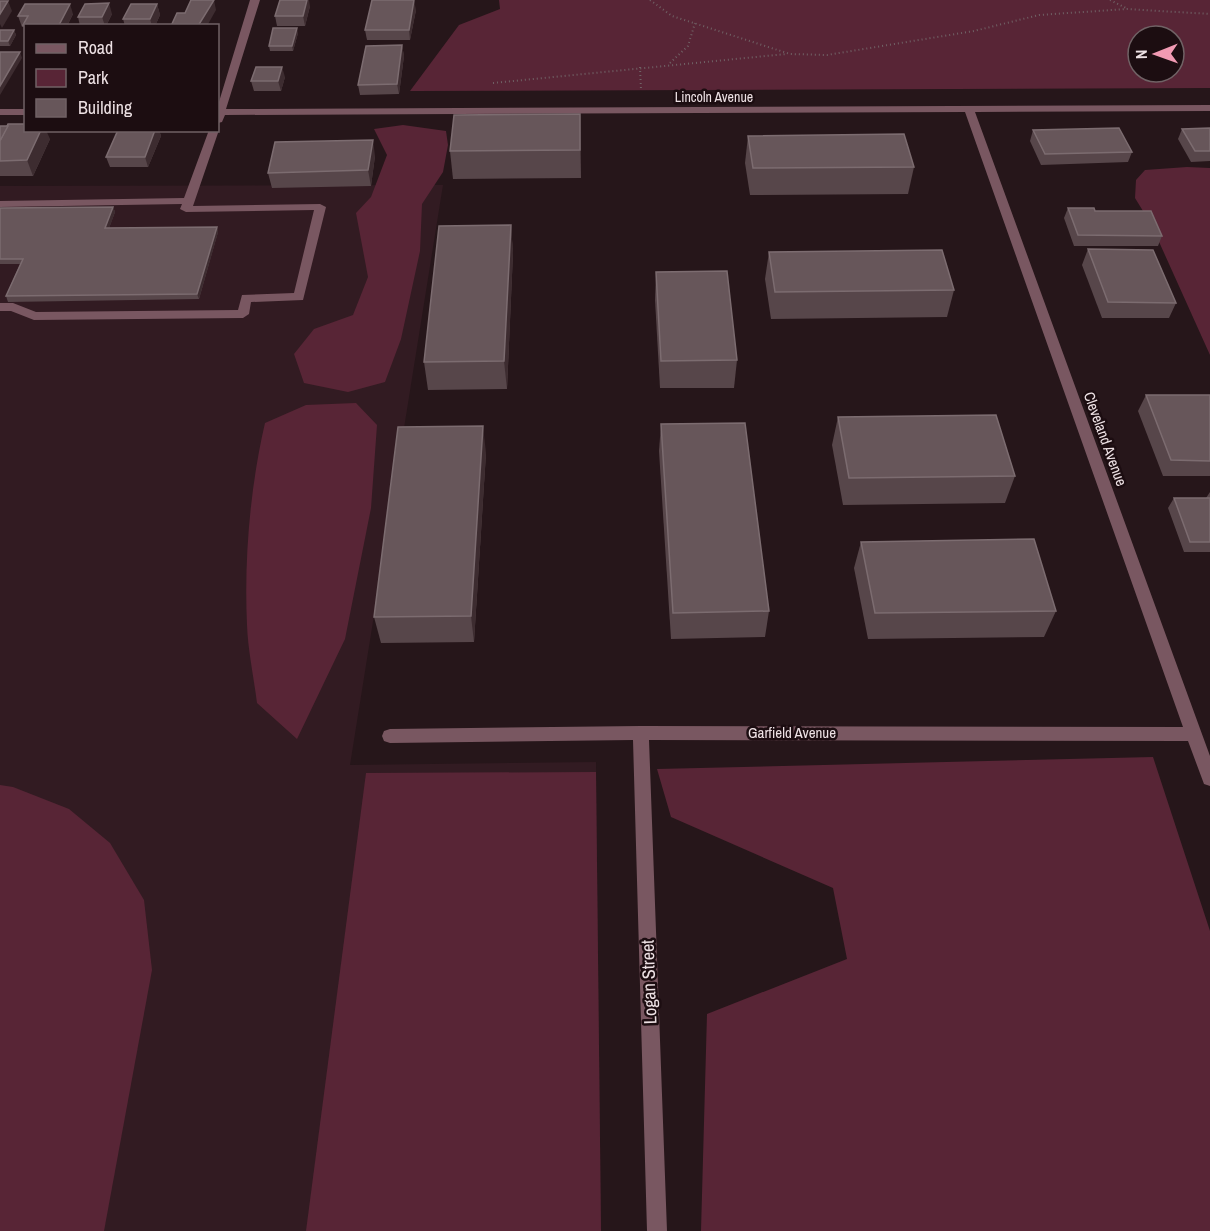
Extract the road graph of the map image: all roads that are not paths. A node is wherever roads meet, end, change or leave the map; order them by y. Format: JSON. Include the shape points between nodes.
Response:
{"nodes":[{"id":1,"x":255,"y":0,"type":"edge"},
{"id":2,"x":1210,"y":108,"type":"edge"},
{"id":3,"x":969,"y":110,"type":"junction"},
{"id":4,"x":0,"y":112,"type":"edge"},
{"id":5,"x":24,"y":112,"type":"edge"},
{"id":6,"x":219,"y":116,"type":"edge"},
{"id":7,"x":213,"y":132,"type":"edge"},
{"id":8,"x":0,"y":204,"type":"edge"},
{"id":9,"x":187,"y":205,"type":"junction"},
{"id":10,"x":0,"y":307,"type":"edge"},
{"id":11,"x":641,"y":733,"type":"junction"},
{"id":12,"x":1194,"y":734,"type":"junction"},
{"id":13,"x":390,"y":736,"type":"dead end"},
{"id":14,"x":1210,"y":779,"type":"edge"},
{"id":15,"x":657,"y":1231,"type":"edge"}],
"edges":[{"from":1,"to":6,"type":"street"},
{"from":2,"to":3,"type":"street","name":"Lincoln Avenue"},
{"from":3,"to":6,"type":"street","name":"Lincoln Avenue"},
{"from":3,"to":12,"type":"street","name":"Cleveland Avenue"},
{"from":4,"to":5,"type":"street"},
{"from":7,"to":9,"type":"street"},
{"from":8,"to":9,"type":"street"},
{"from":9,"to":10,"type":"street","via":[[320,207],[298,297],[246,298],[243,314],[34,316],[13,307]]},
{"from":11,"to":12,"type":"street","name":"Garfield Avenue"},
{"from":11,"to":13,"type":"street","name":"Garfield Avenue"},
{"from":11,"to":15,"type":"street","name":"Logan Street"},
{"from":12,"to":14,"type":"street","name":"Cleveland Avenue"}]}
